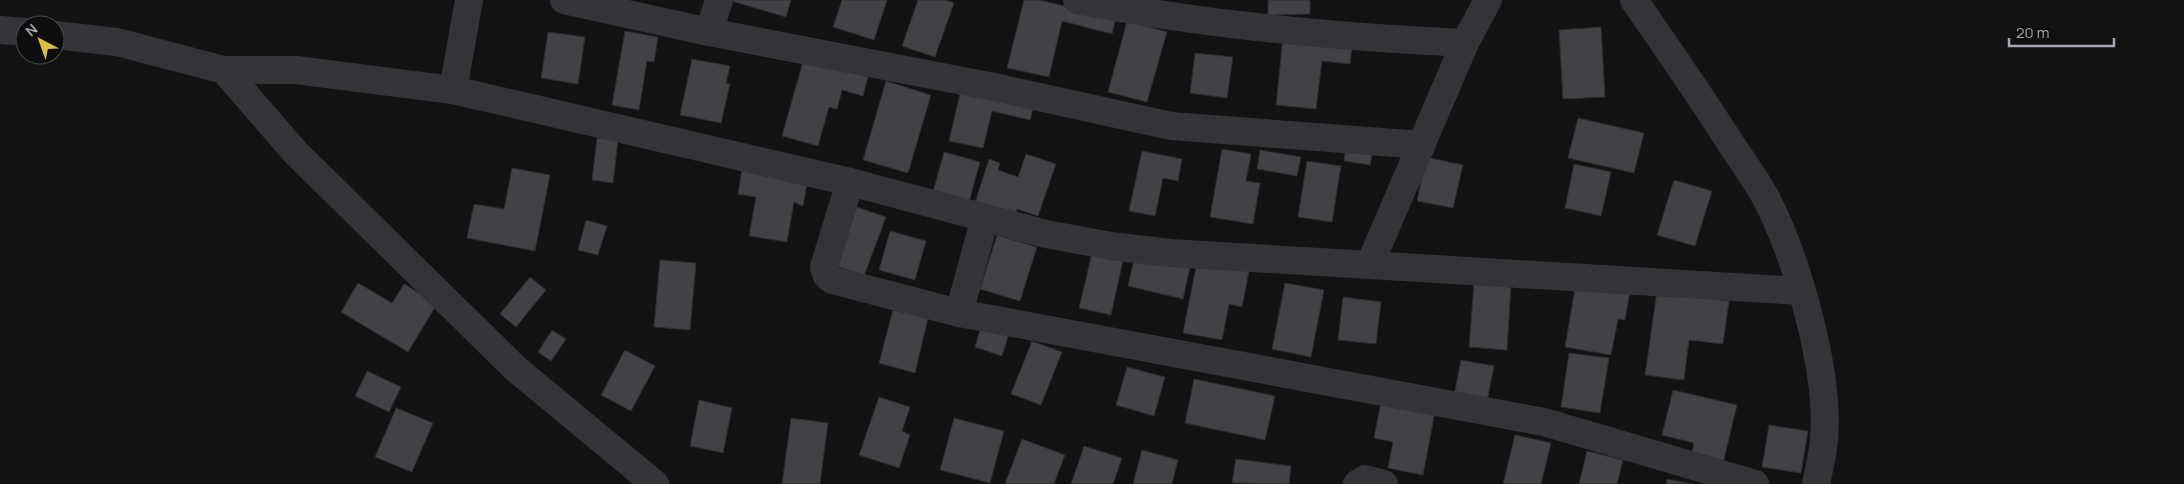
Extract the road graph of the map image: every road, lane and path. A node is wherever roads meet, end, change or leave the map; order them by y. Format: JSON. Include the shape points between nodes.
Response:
{"nodes":[{"id":1,"x":468,"y":0,"type":"edge"},
{"id":2,"x":564,"y":0,"type":"edge"},
{"id":3,"x":719,"y":0,"type":"edge"},
{"id":4,"x":1077,"y":0,"type":"edge"},
{"id":5,"x":1488,"y":0,"type":"edge"},
{"id":6,"x":1634,"y":0,"type":"edge"},
{"id":7,"x":0,"y":30,"type":"edge"},
{"id":8,"x":15,"y":31,"type":"edge"},
{"id":9,"x":709,"y":32,"type":"junction"},
{"id":10,"x":65,"y":36,"type":"edge"},
{"id":11,"x":1465,"y":42,"type":"junction"},
{"id":12,"x":224,"y":70,"type":"junction"},
{"id":13,"x":453,"y":90,"type":"junction"},
{"id":14,"x":1422,"y":144,"type":"junction"},
{"id":15,"x":850,"y":182,"type":"junction"},
{"id":16,"x":985,"y":218,"type":"junction"},
{"id":17,"x":1370,"y":264,"type":"junction"},
{"id":18,"x":1802,"y":291,"type":"junction"},
{"id":19,"x":959,"y":313,"type":"junction"},
{"id":20,"x":655,"y":484,"type":"edge"},
{"id":21,"x":1357,"y":484,"type":"edge"},
{"id":22,"x":1384,"y":484,"type":"edge"},
{"id":23,"x":1755,"y":484,"type":"edge"},
{"id":24,"x":1816,"y":484,"type":"edge"}],
"edges":[{"from":1,"to":13,"type":"street"},
{"from":2,"to":9,"type":"street"},
{"from":3,"to":9,"type":"street"},
{"from":4,"to":11,"type":"street","via":[[1228,25],[1380,39]]},
{"from":5,"to":11,"type":"street"},
{"from":6,"to":18,"type":"street","via":[[1766,198]]},
{"from":7,"to":8,"type":"street"},
{"from":9,"to":14,"type":"street","via":[[994,87],[1171,126]]},
{"from":10,"to":12,"type":"street","via":[[117,42]]},
{"from":11,"to":14,"type":"street"},
{"from":12,"to":13,"type":"street","via":[[296,70]]},
{"from":12,"to":20,"type":"street","via":[[296,153],[516,370]]},
{"from":13,"to":15,"type":"street"},
{"from":14,"to":17,"type":"street"},
{"from":15,"to":16,"type":"street"},
{"from":15,"to":19,"type":"street","via":[[824,267],[828,276],[832,280]]},
{"from":16,"to":17,"type":"street","via":[[1111,246],[1170,253]]},
{"from":16,"to":19,"type":"street"},
{"from":17,"to":18,"type":"street"},
{"from":18,"to":24,"type":"street","via":[[1823,390],[1824,439]]},
{"from":19,"to":23,"type":"street","via":[[1544,422]]},
{"from":21,"to":22,"type":"street","via":[[1366,479]]}]}
